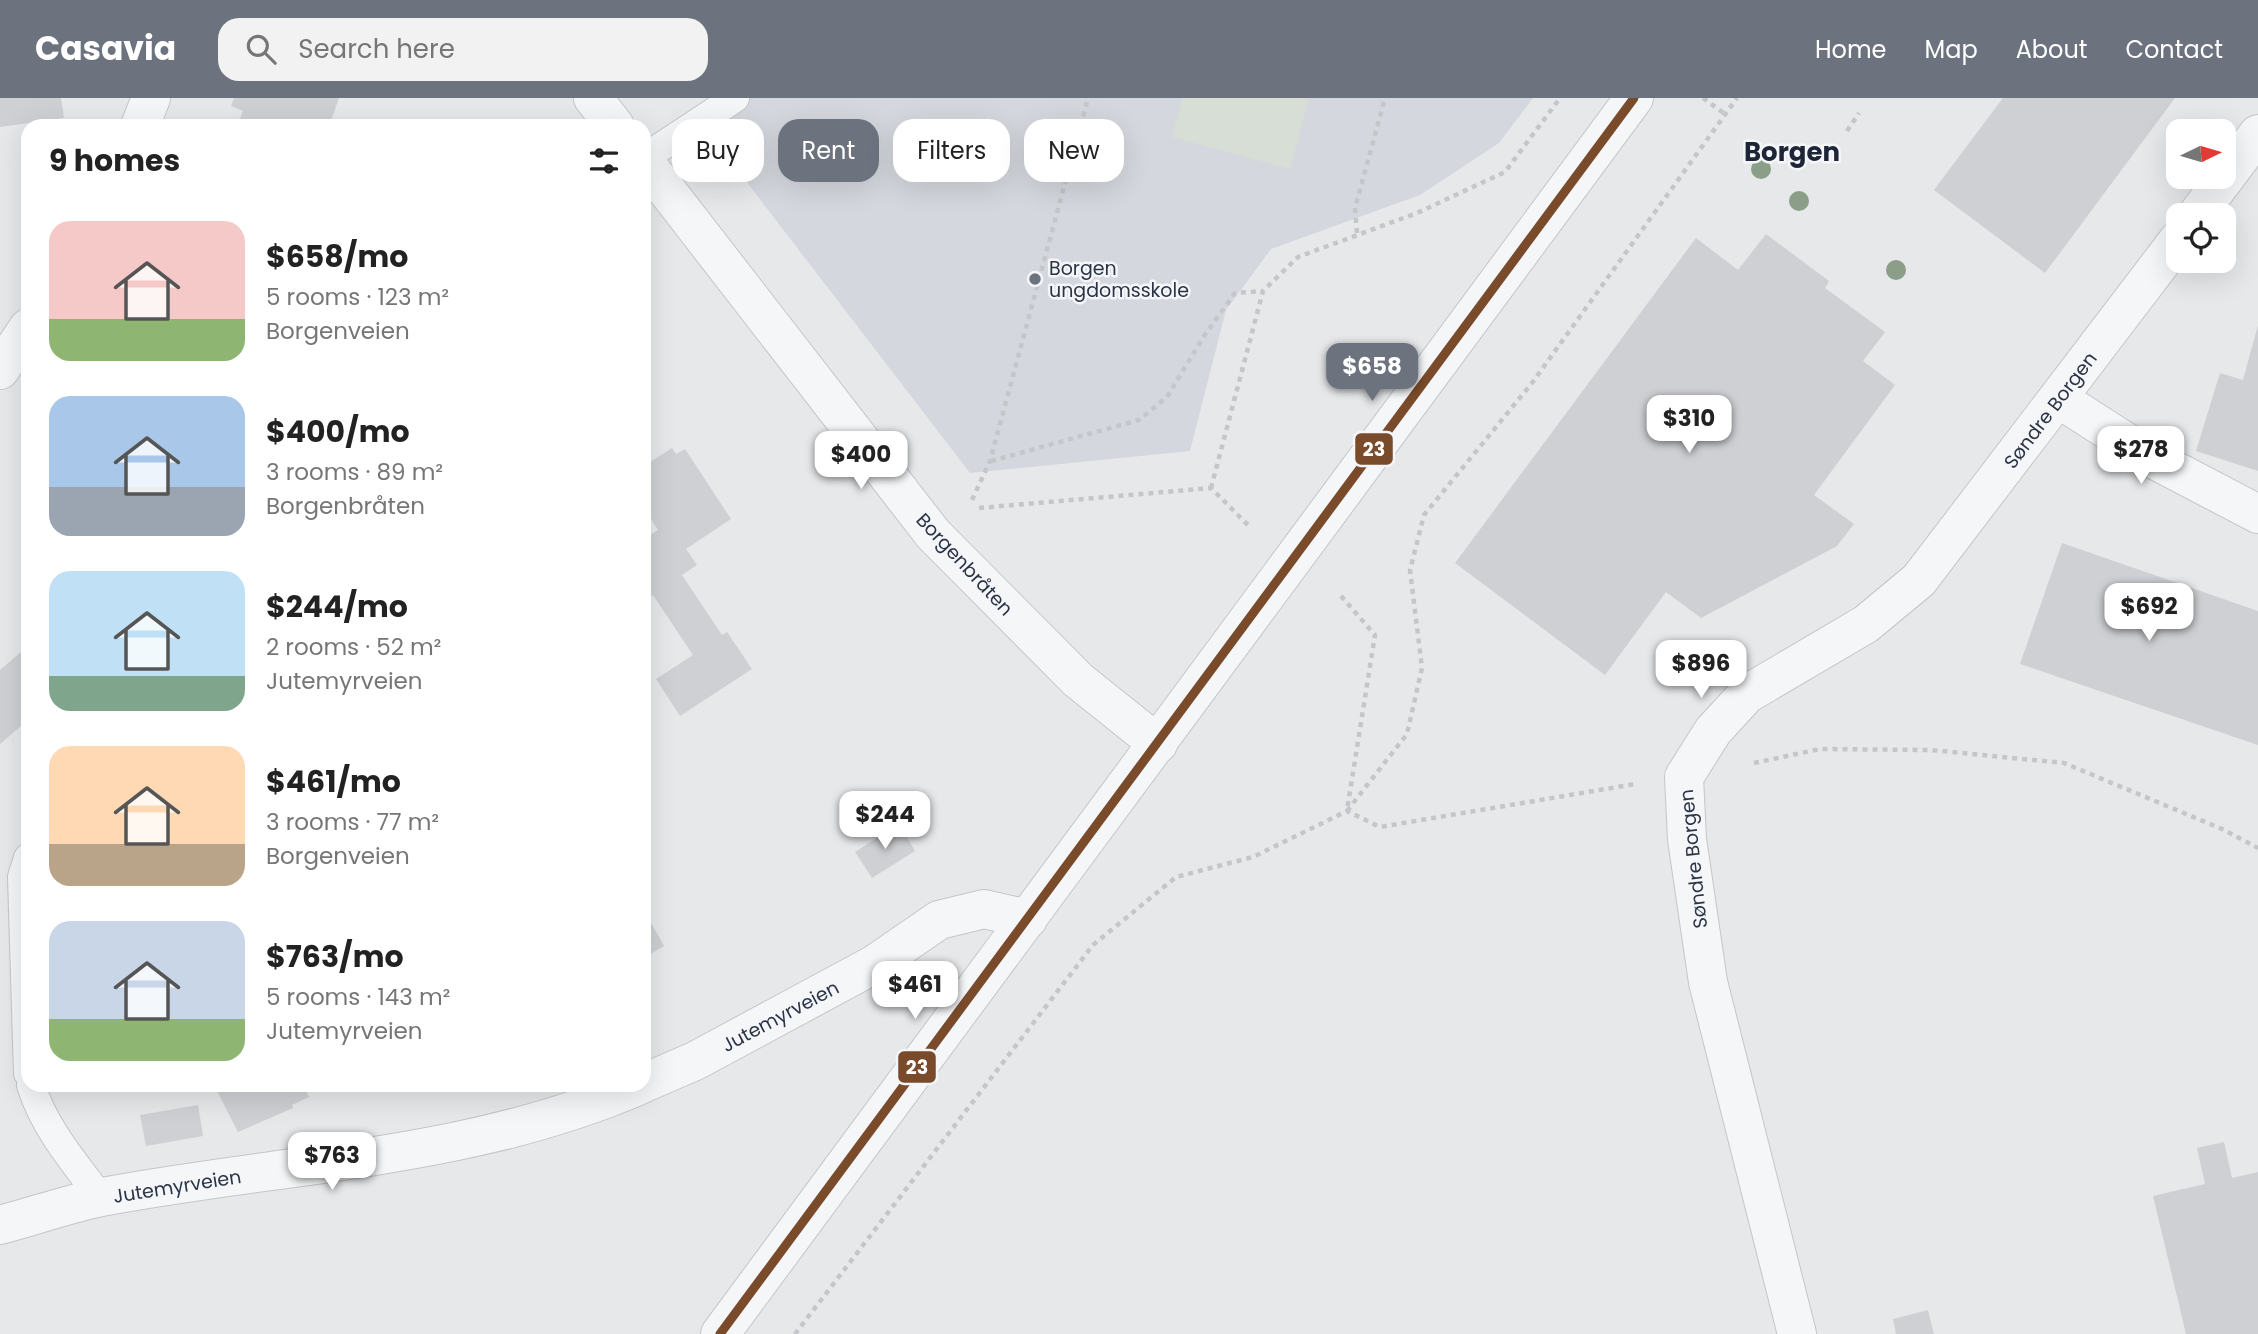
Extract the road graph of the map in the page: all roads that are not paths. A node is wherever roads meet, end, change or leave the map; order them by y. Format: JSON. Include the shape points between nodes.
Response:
{"nodes":[{"id":1,"x":151,"y":98,"type":"edge"},
{"id":2,"x":593,"y":98,"type":"edge"},
{"id":3,"x":735,"y":98,"type":"edge"},
{"id":4,"x":1634,"y":98,"type":"edge"},
{"id":5,"x":144,"y":119,"type":"edge"},
{"id":6,"x":610,"y":119,"type":"edge"},
{"id":7,"x":2258,"y":134,"type":"edge"},
{"id":8,"x":651,"y":155,"type":"edge"},
{"id":9,"x":651,"y":169,"type":"edge"},
{"id":10,"x":2206,"y":203,"type":"edge"},
{"id":11,"x":2166,"y":257,"type":"edge"},
{"id":12,"x":21,"y":338,"type":"edge"},
{"id":13,"x":0,"y":370,"type":"edge"},
{"id":14,"x":2059,"y":399,"type":"junction"},
{"id":15,"x":2258,"y":514,"type":"edge"},
{"id":16,"x":1158,"y":744,"type":"junction"},
{"id":17,"x":1028,"y":919,"type":"junction"},
{"id":18,"x":651,"y":1080,"type":"edge"},
{"id":19,"x":33,"y":1092,"type":"edge"},
{"id":20,"x":623,"y":1092,"type":"edge"},
{"id":21,"x":100,"y":1197,"type":"junction"},
{"id":22,"x":0,"y":1225,"type":"edge"},
{"id":23,"x":720,"y":1334,"type":"edge"},
{"id":24,"x":1797,"y":1334,"type":"edge"}],
"edges":[{"from":1,"to":5,"type":"street"},
{"from":2,"to":6,"type":"street"},
{"from":3,"to":8,"type":"lane"},
{"from":4,"to":16,"type":"street"},
{"from":7,"to":10,"type":"street"},
{"from":9,"to":16,"type":"street","name":"Borgenbråten","via":[[933,534],[1077,680]]},
{"from":11,"to":14,"type":"street","name":"Søndre Borgen"},
{"from":12,"to":13,"type":"street"},
{"from":14,"to":15,"type":"street","via":[[2151,458]]},
{"from":14,"to":24,"type":"street","name":"Søndre Borgen","via":[[1919,580],[1866,624],[1747,694],[1713,732],[1684,777],[1687,839],[1708,982]]},
{"from":16,"to":17,"type":"street"},
{"from":17,"to":18,"type":"street","name":"Jutemyrveien","via":[[984,909],[939,920],[875,964]]},
{"from":17,"to":23,"type":"street"},
{"from":19,"to":21,"type":"lane","via":[[51,1132]]},
{"from":20,"to":21,"type":"street","name":"Jutemyrveien","via":[[591,1106],[430,1148]]},
{"from":21,"to":22,"type":"street","name":"Jutemyrveien"}]}
